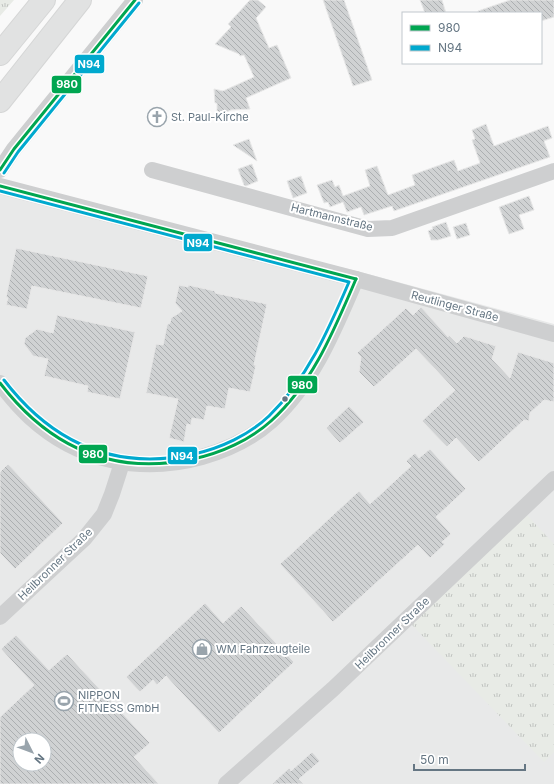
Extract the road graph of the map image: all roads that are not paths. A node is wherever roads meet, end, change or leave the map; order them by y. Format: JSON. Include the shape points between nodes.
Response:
{"nodes":[{"id":1,"x":44,"y":0,"type":"edge"},
{"id":2,"x":80,"y":0,"type":"edge"},
{"id":3,"x":135,"y":0,"type":"edge"},
{"id":4,"x":0,"y":54,"type":"edge"},
{"id":5,"x":0,"y":102,"type":"edge"},
{"id":6,"x":0,"y":170,"type":"edge"},
{"id":7,"x":152,"y":170,"type":"dead end"},
{"id":8,"x":554,"y":171,"type":"edge"},
{"id":9,"x":7,"y":188,"type":"edge"},
{"id":10,"x":356,"y":279,"type":"junction"},
{"id":11,"x":554,"y":334,"type":"edge"},
{"id":12,"x":0,"y":383,"type":"edge"},
{"id":13,"x":122,"y":463,"type":"junction"},
{"id":14,"x":554,"y":479,"type":"edge"},
{"id":15,"x":0,"y":617,"type":"edge"},
{"id":16,"x":226,"y":784,"type":"edge"}],
"edges":[{"from":1,"to":4,"type":"highway"},
{"from":2,"to":5,"type":"highway"},
{"from":3,"to":6,"type":"street"},
{"from":7,"to":8,"type":"street","name":"Hartmannstraße","via":[[368,229],[392,228]]},
{"from":9,"to":10,"type":"street","name":"Reutlinger Straße"},
{"from":10,"to":11,"type":"street","name":"Reutlinger Straße"},
{"from":10,"to":13,"type":"street","via":[[326,348],[293,398],[271,421],[235,445],[214,454],[189,461],[158,465]]},
{"from":12,"to":13,"type":"street","via":[[14,402],[52,435],[84,451]]},
{"from":13,"to":15,"type":"street","name":"Heilbronner Straße","via":[[104,514],[84,539]]},
{"from":14,"to":16,"type":"street","name":"Heilbronner Straße","via":[[333,689]]}]}
